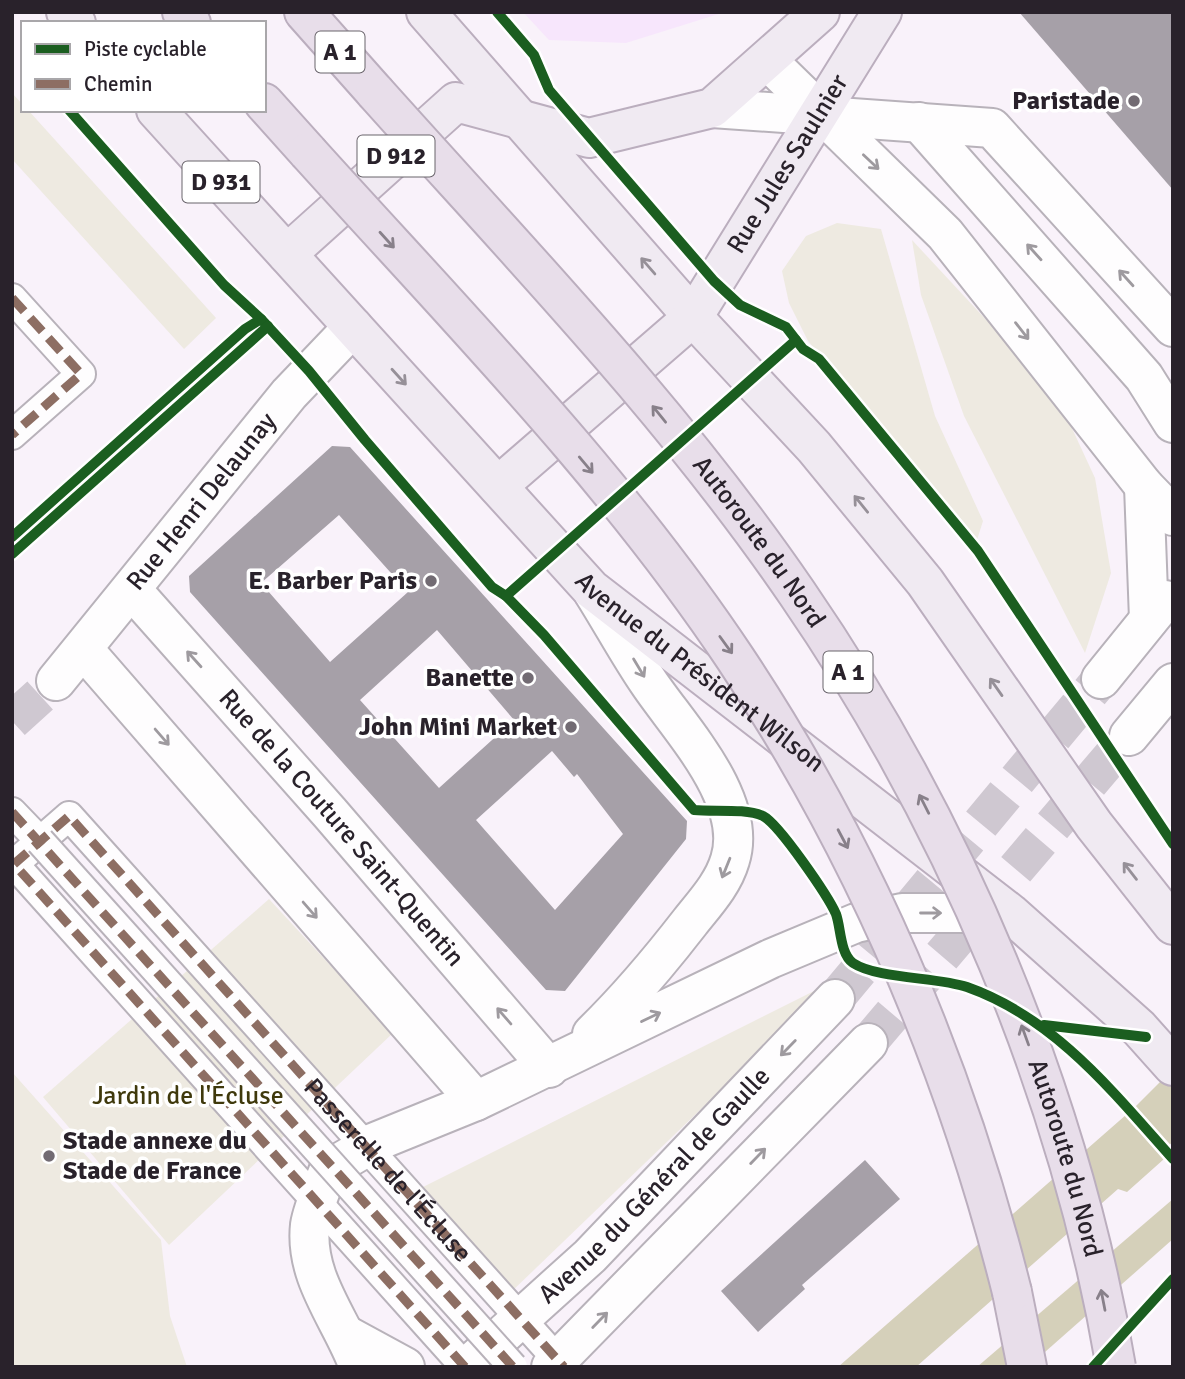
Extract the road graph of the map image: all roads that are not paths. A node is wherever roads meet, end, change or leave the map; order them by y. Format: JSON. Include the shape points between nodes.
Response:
{"nodes":[{"id":1,"x":304,"y":12,"type":"edge"},
{"id":2,"x":426,"y":12,"type":"edge"},
{"id":3,"x":820,"y":12,"type":"edge"},
{"id":4,"x":882,"y":12,"type":"edge"},
{"id":5,"x":767,"y":60,"type":"junction"},
{"id":6,"x":266,"y":105,"type":"edge"},
{"id":7,"x":712,"y":108,"type":"junction"},
{"id":8,"x":158,"y":112,"type":"edge"},
{"id":9,"x":821,"y":115,"type":"junction"},
{"id":10,"x":520,"y":118,"type":"junction"},
{"id":11,"x":919,"y":122,"type":"junction"},
{"id":12,"x":287,"y":254,"type":"junction"},
{"id":13,"x":12,"y":298,"type":"edge"},
{"id":14,"x":693,"y":317,"type":"junction"},
{"id":15,"x":353,"y":327,"type":"junction"},
{"id":16,"x":1173,"y":327,"type":"edge"},
{"id":17,"x":1158,"y":382,"type":"edge"},
{"id":18,"x":1173,"y":423,"type":"edge"},
{"id":19,"x":12,"y":435,"type":"edge"},
{"id":20,"x":498,"y":486,"type":"junction"},
{"id":21,"x":1144,"y":486,"type":"junction"},
{"id":22,"x":1173,"y":516,"type":"edge"},
{"id":23,"x":591,"y":589,"type":"junction"},
{"id":24,"x":132,"y":590,"type":"junction"},
{"id":25,"x":1161,"y":604,"type":"edge"},
{"id":26,"x":84,"y":650,"type":"junction"},
{"id":27,"x":1101,"y":679,"type":"tunnel mouth"},
{"id":28,"x":56,"y":681,"type":"tunnel mouth"},
{"id":29,"x":1173,"y":683,"type":"edge"},
{"id":30,"x":1129,"y":736,"type":"tunnel mouth"},
{"id":31,"x":12,"y":812,"type":"edge"},
{"id":32,"x":40,"y":841,"type":"junction"},
{"id":33,"x":1010,"y":913,"type":"junction"},
{"id":34,"x":1173,"y":925,"type":"edge"},
{"id":35,"x":835,"y":999,"type":"tunnel mouth"},
{"id":36,"x":868,"y":1043,"type":"tunnel mouth"},
{"id":37,"x":558,"y":1062,"type":"junction"},
{"id":38,"x":1173,"y":1066,"type":"edge"},
{"id":39,"x":476,"y":1101,"type":"junction"},
{"id":40,"x":353,"y":1352,"type":"edge"},
{"id":41,"x":405,"y":1367,"type":"edge"},
{"id":42,"x":466,"y":1367,"type":"edge"},
{"id":43,"x":513,"y":1367,"type":"edge"},
{"id":44,"x":551,"y":1367,"type":"edge"},
{"id":45,"x":564,"y":1367,"type":"edge"},
{"id":46,"x":1027,"y":1367,"type":"edge"},
{"id":47,"x":1116,"y":1367,"type":"edge"}],
"edges":[{"from":47,"to":1,"type":"highway","name":"Autoroute du Nord","number":"A 1","one_way":true,"bridge":true,"via":[[1073,1178],[1023,1028],[957,871],[880,724],[795,590],[695,459],[592,335]]},
{"from":2,"to":10,"type":"main road"},
{"from":3,"to":5,"type":"main road","number":"D 912"},
{"from":4,"to":9,"type":"main road","name":"Rue Jules Saulnier"},
{"from":5,"to":7,"type":"main road","number":"D 912"},
{"from":5,"to":9,"type":"street"},
{"from":6,"to":46,"type":"highway","one_way":true,"bridge":true,"via":[[527,396],[634,524],[734,656],[798,757],[865,880],[932,1034],[987,1194]]},
{"from":7,"to":9,"type":"street"},
{"from":7,"to":10,"type":"main road","number":"D 912","via":[[589,138]]},
{"from":8,"to":12,"type":"main road","name":"Avenue du Président Wilson","number":"D 931"},
{"from":9,"to":11,"type":"street"},
{"from":9,"to":14,"type":"main road","name":"Rue Jules Saulnier"},
{"from":9,"to":21,"type":"street","one_way":true,"via":[[945,234]]},
{"from":10,"to":12,"type":"main road","number":"D 912","via":[[456,102]]},
{"from":14,"to":10,"type":"main road","one_way":true},
{"from":16,"to":11,"type":"street","one_way":true,"via":[[992,128]]},
{"from":17,"to":11,"type":"street","one_way":true},
{"from":12,"to":15,"type":"main road","name":"Avenue du Président Wilson"},
{"from":13,"to":19,"type":"street","via":[[81,374]]},
{"from":14,"to":20,"type":"main road","name":"Rue Jules Saulnier"},
{"from":34,"to":14,"type":"main road","one_way":true,"via":[[1094,825],[925,582],[814,447]]},
{"from":15,"to":20,"type":"main road","name":"Avenue du Président Wilson","one_way":true},
{"from":15,"to":24,"type":"street","name":"Rue Henri Delaunay","via":[[289,394]]},
{"from":17,"to":18,"type":"street"},
{"from":20,"to":23,"type":"main road","name":"Avenue du Président Wilson"},
{"from":21,"to":22,"type":"street"},
{"from":21,"to":25,"type":"street"},
{"from":23,"to":33,"type":"main road","name":"Avenue du Président Wilson"},
{"from":23,"to":37,"type":"street","one_way":true,"via":[[647,681],[707,765],[730,812],[733,847],[718,888],[638,988]]},
{"from":24,"to":26,"type":"street","name":"Rue Henri Delaunay"},
{"from":37,"to":24,"type":"street","name":"Rue de la Couture Saint-Quentin","one_way":true},
{"from":25,"to":27,"type":"street"},
{"from":26,"to":28,"type":"street","name":"Rue Henri Delaunay"},
{"from":26,"to":39,"type":"street","one_way":true},
{"from":29,"to":30,"type":"street"},
{"from":31,"to":32,"type":"street"},
{"from":32,"to":42,"type":"street","name":"Passerelle de l'Écluse","via":[[14,864]]},
{"from":32,"to":43,"type":"street","name":"Passerelle de l'Écluse","bridge":true},
{"from":32,"to":45,"type":"street","name":"Passerelle de l'Écluse","via":[[69,816]]},
{"from":37,"to":33,"type":"street","one_way":true,"via":[[770,959],[856,923],[902,913]]},
{"from":33,"to":38,"type":"main road","name":"Avenue du Président Wilson","via":[[1139,1028]]},
{"from":35,"to":42,"type":"street","name":"Avenue du Général de Gaulle","one_way":true,"via":[[590,1256]]},
{"from":44,"to":36,"type":"street","name":"Avenue du Général de Gaulle","one_way":true},
{"from":37,"to":39,"type":"street"},
{"from":39,"to":40,"type":"street","via":[[375,1142],[329,1169],[310,1226],[316,1280]]},
{"from":40,"to":41,"type":"street"}]}
